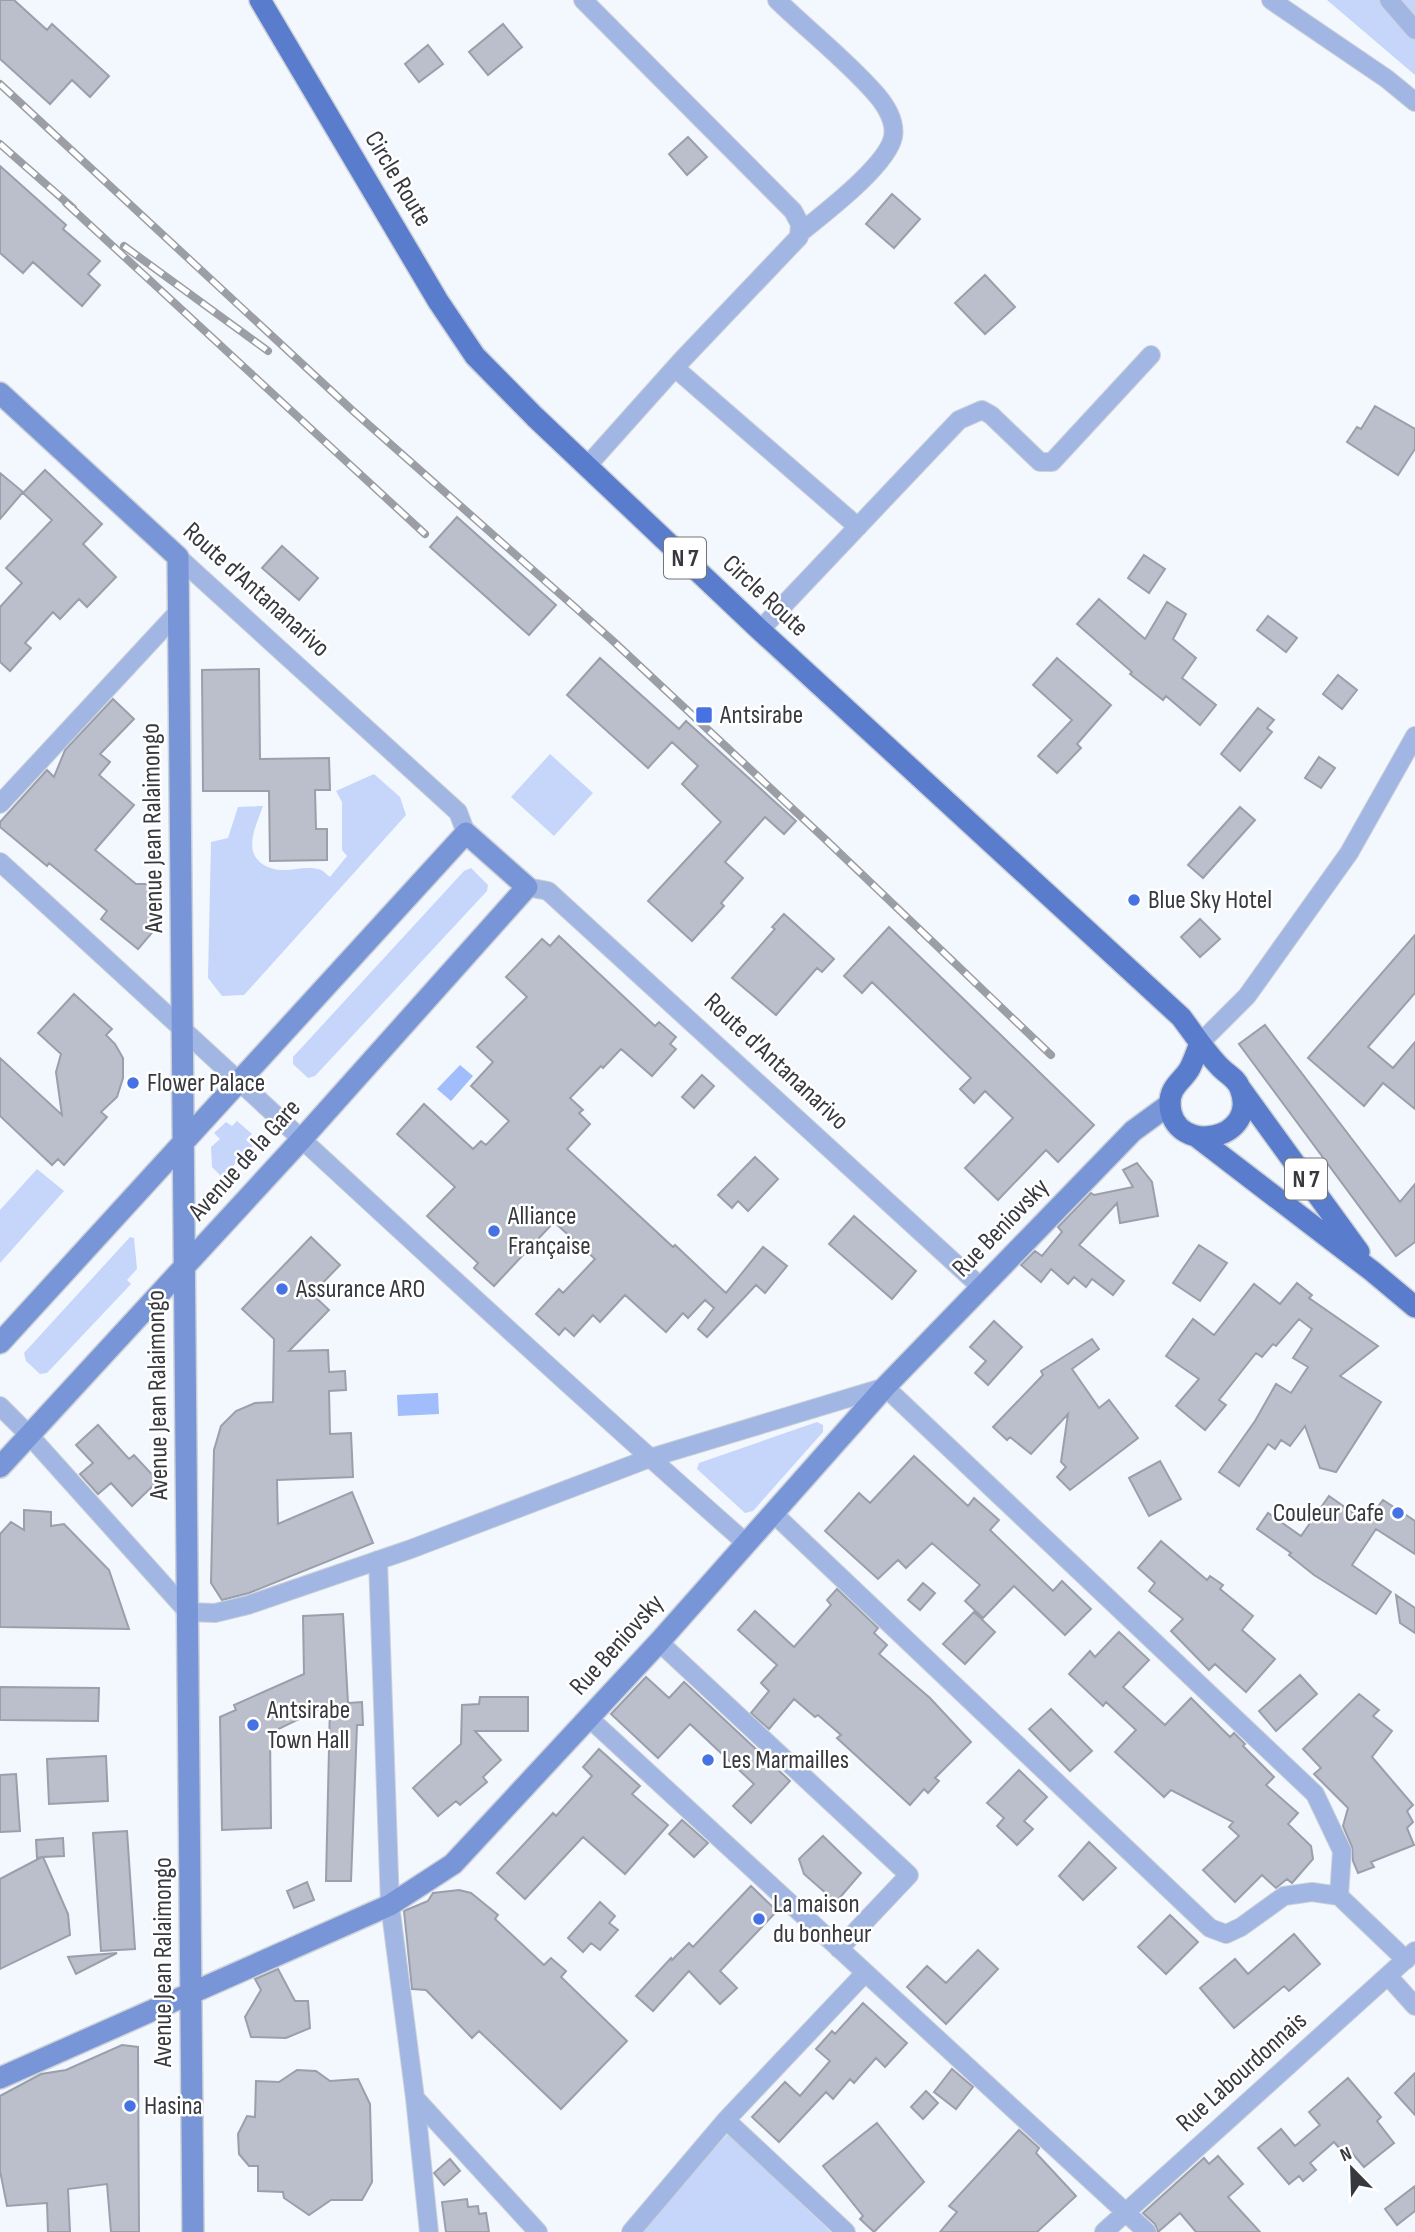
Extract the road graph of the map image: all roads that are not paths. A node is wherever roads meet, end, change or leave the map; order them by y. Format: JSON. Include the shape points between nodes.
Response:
{"nodes":[{"id":1,"x":260,"y":0,"type":"edge"},
{"id":2,"x":583,"y":0,"type":"edge"},
{"id":3,"x":777,"y":0,"type":"edge"},
{"id":4,"x":1270,"y":0,"type":"edge"},
{"id":5,"x":1389,"y":0,"type":"edge"},
{"id":6,"x":1415,"y":30,"type":"edge"},
{"id":7,"x":1415,"y":102,"type":"edge"},
{"id":8,"x":800,"y":233,"type":"junction"},
{"id":9,"x":1151,"y":355,"type":"dead end"},
{"id":10,"x":675,"y":368,"type":"junction"},
{"id":11,"x":0,"y":393,"type":"edge"},
{"id":12,"x":588,"y":466,"type":"junction"},
{"id":13,"x":858,"y":527,"type":"junction"},
{"id":14,"x":178,"y":557,"type":"junction"},
{"id":15,"x":179,"y":611,"type":"junction"},
{"id":16,"x":760,"y":630,"type":"junction"},
{"id":17,"x":1415,"y":736,"type":"edge"},
{"id":18,"x":0,"y":804,"type":"edge"},
{"id":19,"x":466,"y":833,"type":"junction"},
{"id":20,"x":0,"y":862,"type":"edge"},
{"id":21,"x":527,"y":887,"type":"junction"},
{"id":22,"x":183,"y":1028,"type":"junction"},
{"id":23,"x":1200,"y":1043,"type":"junction"},
{"id":24,"x":1222,"y":1069,"type":"junction"},
{"id":25,"x":1189,"y":1071,"type":"junction"},
{"id":26,"x":240,"y":1080,"type":"junction"},
{"id":27,"x":1240,"y":1087,"type":"junction"},
{"id":28,"x":1170,"y":1104,"type":"junction"},
{"id":29,"x":1197,"y":1137,"type":"junction"},
{"id":30,"x":301,"y":1140,"type":"junction"},
{"id":31,"x":182,"y":1143,"type":"junction"},
{"id":32,"x":185,"y":1267,"type":"junction"},
{"id":33,"x":1372,"y":1271,"type":"junction"},
{"id":34,"x":982,"y":1288,"type":"junction"},
{"id":35,"x":1415,"y":1307,"type":"edge"},
{"id":36,"x":0,"y":1343,"type":"edge"},
{"id":37,"x":886,"y":1388,"type":"junction"},
{"id":38,"x":0,"y":1406,"type":"edge"},
{"id":39,"x":29,"y":1435,"type":"junction"},
{"id":40,"x":650,"y":1458,"type":"junction"},
{"id":41,"x":0,"y":1467,"type":"edge"},
{"id":42,"x":773,"y":1513,"type":"junction"},
{"id":43,"x":746,"y":1543,"type":"junction"},
{"id":44,"x":378,"y":1560,"type":"junction"},
{"id":45,"x":188,"y":1612,"type":"junction"},
{"id":46,"x":659,"y":1642,"type":"junction"},
{"id":47,"x":589,"y":1718,"type":"junction"},
{"id":48,"x":1339,"y":1896,"type":"junction"},
{"id":49,"x":390,"y":1905,"type":"junction"},
{"id":50,"x":839,"y":1949,"type":"junction"},
{"id":51,"x":1410,"y":1956,"type":"edge"},
{"id":52,"x":865,"y":1973,"type":"junction"},
{"id":53,"x":1388,"y":1976,"type":"junction"},
{"id":54,"x":192,"y":1991,"type":"junction"},
{"id":55,"x":1415,"y":2007,"type":"edge"},
{"id":56,"x":0,"y":2078,"type":"edge"},
{"id":57,"x":415,"y":2098,"type":"junction"},
{"id":58,"x":726,"y":2120,"type":"junction"},
{"id":59,"x":1126,"y":2213,"type":"junction"},
{"id":60,"x":193,"y":2232,"type":"edge"},
{"id":61,"x":429,"y":2232,"type":"edge"},
{"id":62,"x":538,"y":2232,"type":"edge"},
{"id":63,"x":631,"y":2232,"type":"edge"},
{"id":64,"x":846,"y":2232,"type":"edge"},
{"id":65,"x":1104,"y":2232,"type":"edge"},
{"id":66,"x":1147,"y":2232,"type":"edge"}],
"edges":[{"from":1,"to":12,"type":"main road","name":"Circle Route","number":"N 7","via":[[475,356]]},
{"from":2,"to":8,"type":"street","via":[[793,211]]},
{"from":3,"to":8,"type":"street","via":[[877,94],[892,118],[893,136],[885,154],[842,199]]},
{"from":4,"to":7,"type":"street"},
{"from":5,"to":6,"type":"street"},
{"from":8,"to":10,"type":"street","via":[[784,256]]},
{"from":9,"to":13,"type":"street","via":[[1052,462],[1040,462],[991,415],[982,410],[971,413],[959,420]]},
{"from":10,"to":12,"type":"street"},
{"from":10,"to":13,"type":"street"},
{"from":11,"to":14,"type":"street","name":"Route d'Antananarivo"},
{"from":12,"to":16,"type":"main road","name":"Circle Route","number":"N 7"},
{"from":13,"to":16,"type":"street"},
{"from":14,"to":15,"type":"street","name":"Avenue Jean Ralaimongo"},
{"from":14,"to":19,"type":"street","name":"Route d'Antananarivo","via":[[458,811]]},
{"from":15,"to":18,"type":"street"},
{"from":15,"to":22,"type":"street","name":"Avenue Jean Ralaimongo"},
{"from":16,"to":23,"type":"main road","name":"Circle Route","number":"N 7","via":[[1181,1017]]},
{"from":17,"to":23,"type":"street","via":[[1349,853],[1247,996]]},
{"from":19,"to":21,"type":"street"},
{"from":19,"to":26,"type":"street"},
{"from":20,"to":22,"type":"street"},
{"from":21,"to":30,"type":"street","name":"Avenue de la Gare"},
{"from":21,"to":34,"type":"street","name":"Route d'Antananarivo","via":[[548,891]]},
{"from":22,"to":26,"type":"street"},
{"from":22,"to":31,"type":"street","name":"Avenue Jean Ralaimongo"},
{"from":23,"to":24,"type":"main road","number":"N 7"},
{"from":23,"to":25,"type":"main road"},
{"from":24,"to":25,"type":"main road","via":[[1205,1066]]},
{"from":24,"to":27,"type":"main road","number":"N 7"},
{"from":25,"to":28,"type":"main road","via":[[1175,1085]]},
{"from":26,"to":30,"type":"street"},
{"from":26,"to":31,"type":"street"},
{"from":27,"to":29,"type":"main road","via":[[1239,1119],[1213,1138]]},
{"from":27,"to":33,"type":"main road","number":"N 7"},
{"from":28,"to":29,"type":"main road","number":"N 7","via":[[1174,1119]]},
{"from":28,"to":34,"type":"street","name":"Rue Beniovsky","via":[[1133,1131]]},
{"from":29,"to":33,"type":"main road","number":"N 7"},
{"from":30,"to":32,"type":"street","name":"Avenue de la Gare"},
{"from":30,"to":40,"type":"street"},
{"from":31,"to":32,"type":"street","name":"Avenue Jean Ralaimongo"},
{"from":31,"to":36,"type":"street"},
{"from":32,"to":39,"type":"street","name":"Avenue de la Gare"},
{"from":32,"to":45,"type":"street","name":"Avenue Jean Ralaimongo"},
{"from":33,"to":35,"type":"main road","number":"N 7"},
{"from":34,"to":37,"type":"street","name":"Rue Beniovsky"},
{"from":37,"to":40,"type":"street"},
{"from":37,"to":42,"type":"street","name":"Rue Beniovsky"},
{"from":37,"to":48,"type":"street","via":[[1315,1794],[1342,1851]]},
{"from":38,"to":39,"type":"street"},
{"from":39,"to":41,"type":"street","name":"Avenue de la Gare"},
{"from":39,"to":45,"type":"street"},
{"from":40,"to":43,"type":"street"},
{"from":40,"to":44,"type":"street"},
{"from":42,"to":43,"type":"street","name":"Rue Beniovsky"},
{"from":42,"to":48,"type":"street","via":[[1210,1928],[1226,1934],[1284,1896],[1312,1892]]},
{"from":43,"to":46,"type":"street","name":"Rue Beniovsky"},
{"from":44,"to":45,"type":"street","via":[[247,1605],[215,1613]]},
{"from":44,"to":49,"type":"street"},
{"from":45,"to":54,"type":"street","name":"Avenue Jean Ralaimongo"},
{"from":46,"to":47,"type":"street","name":"Rue Beniovsky"},
{"from":46,"to":50,"type":"street","via":[[909,1875]]},
{"from":47,"to":49,"type":"street","name":"Rue Beniovsky","via":[[453,1864]]},
{"from":47,"to":50,"type":"street"},
{"from":48,"to":51,"type":"street"},
{"from":49,"to":54,"type":"street","name":"Rue Beniovsky"},
{"from":49,"to":57,"type":"street"},
{"from":50,"to":52,"type":"street"},
{"from":51,"to":53,"type":"street","name":"Rue Labourdonnais"},
{"from":52,"to":58,"type":"street"},
{"from":52,"to":59,"type":"street"},
{"from":53,"to":55,"type":"street"},
{"from":53,"to":59,"type":"street","name":"Rue Labourdonnais"},
{"from":54,"to":56,"type":"street","name":"Rue Beniovsky"},
{"from":54,"to":60,"type":"street","name":"Avenue Jean Ralaimongo"},
{"from":57,"to":61,"type":"street"},
{"from":57,"to":62,"type":"street"},
{"from":58,"to":63,"type":"street"},
{"from":58,"to":64,"type":"street"},
{"from":59,"to":65,"type":"street","name":"Rue Labourdonnais"},
{"from":59,"to":66,"type":"street"}]}
